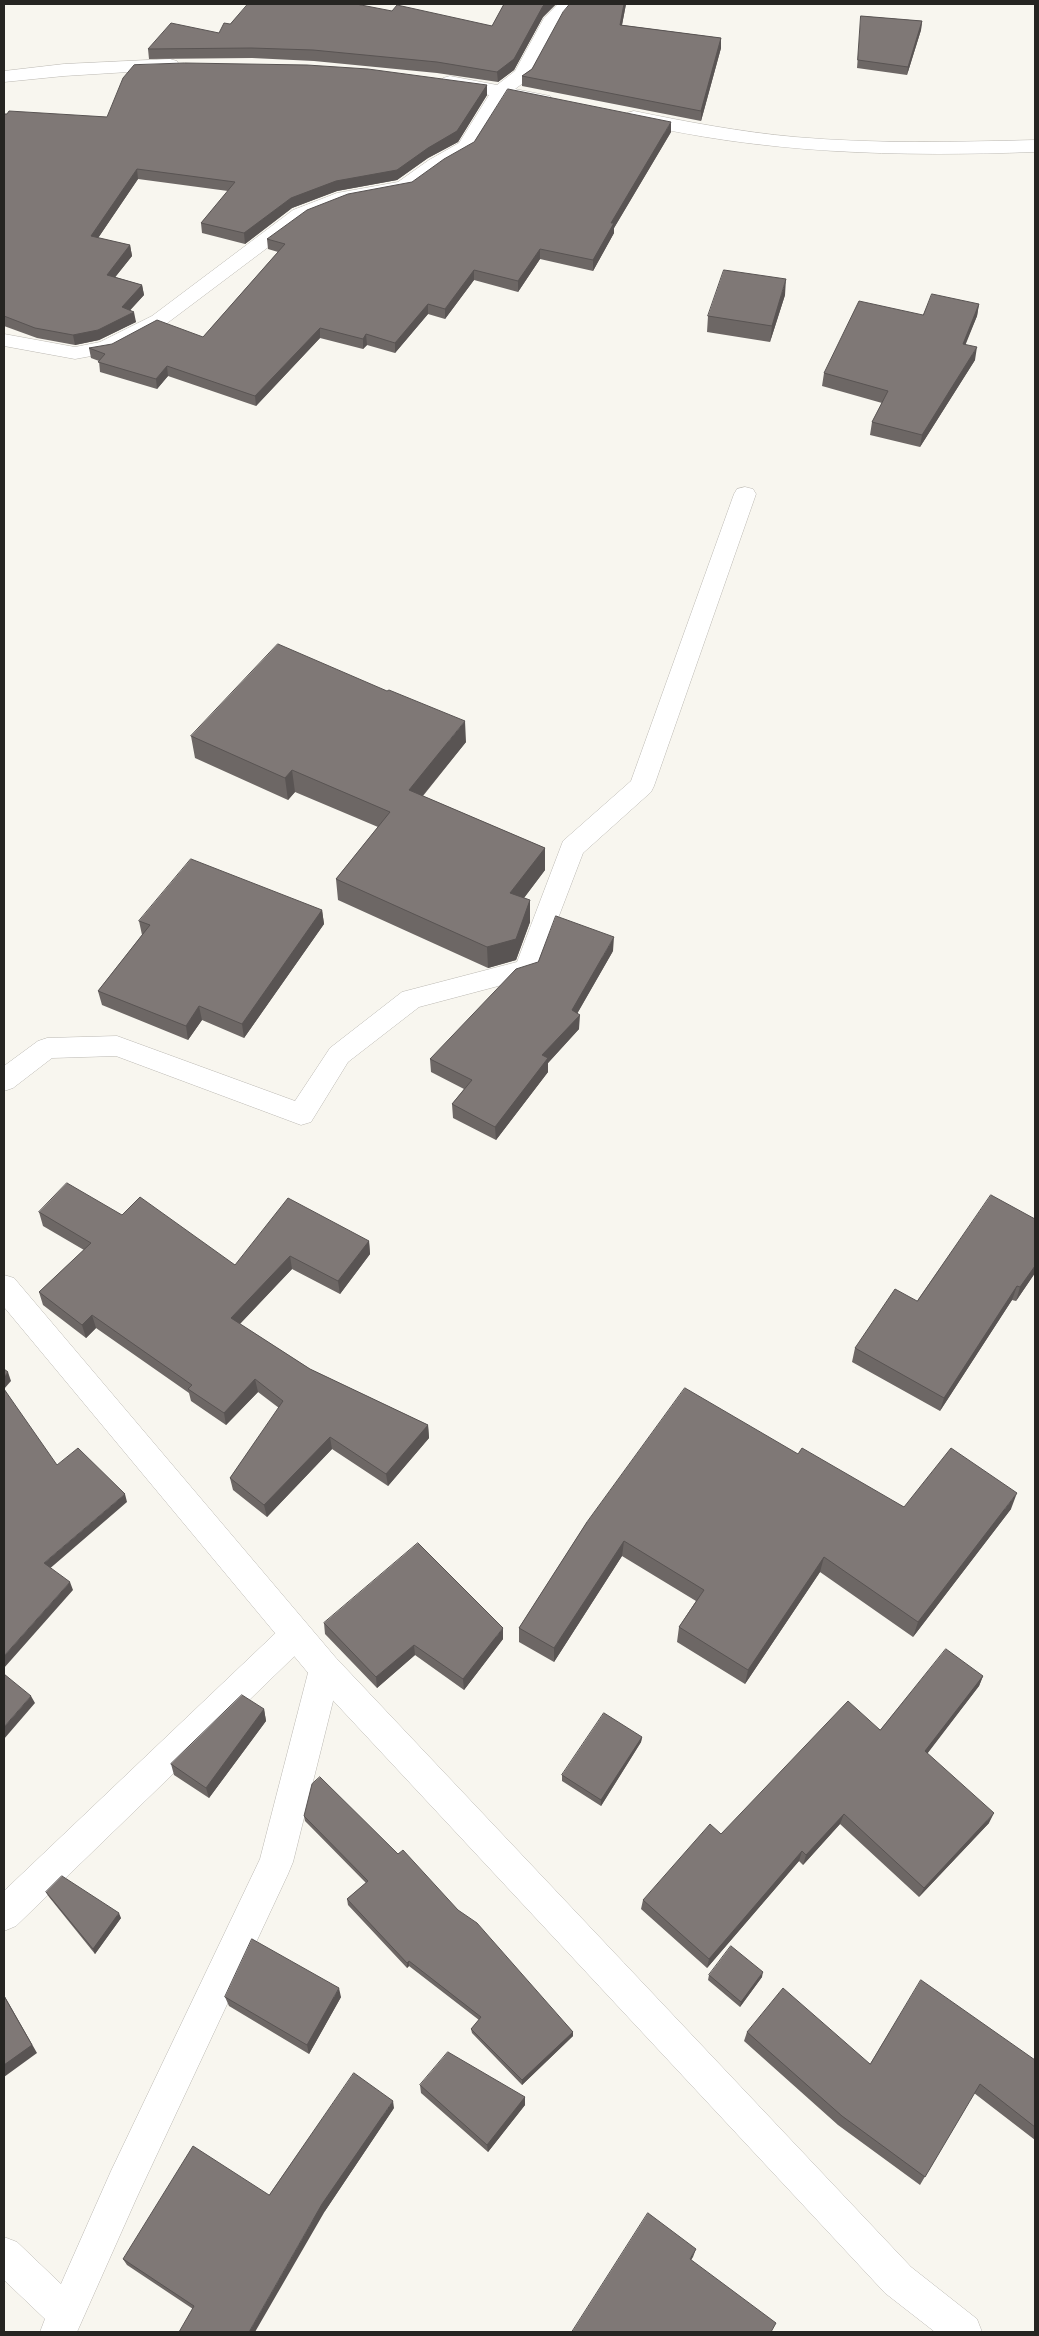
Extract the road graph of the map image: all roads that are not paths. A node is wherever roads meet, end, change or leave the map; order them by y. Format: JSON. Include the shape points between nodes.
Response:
{"nodes":[{"id":1,"x":568,"y":4,"type":"edge"},
{"id":2,"x":185,"y":65,"type":"edge"},
{"id":3,"x":4,"y":77,"type":"edge"},
{"id":4,"x":432,"y":79,"type":"edge"},
{"id":5,"x":501,"y":91,"type":"junction"},
{"id":6,"x":558,"y":103,"type":"edge"},
{"id":7,"x":616,"y":114,"type":"edge"},
{"id":8,"x":1035,"y":146,"type":"edge"},
{"id":9,"x":4,"y":340,"type":"edge"},
{"id":10,"x":744,"y":494,"type":"dead end"},
{"id":11,"x":4,"y":1080,"type":"edge"},
{"id":12,"x":4,"y":1287,"type":"edge"},
{"id":13,"x":295,"y":1635,"type":"junction"},
{"id":14,"x":325,"y":1669,"type":"junction"},
{"id":15,"x":4,"y":1914,"type":"edge"},
{"id":16,"x":4,"y":2255,"type":"edge"},
{"id":17,"x":62,"y":2323,"type":"edge"},
{"id":18,"x":964,"y":2332,"type":"edge"}],
"edges":[{"from":1,"to":5,"type":"street","via":[[553,18],[523,74]]},
{"from":2,"to":3,"type":"street","via":[[64,70]]},
{"from":4,"to":5,"type":"street"},
{"from":5,"to":6,"type":"street"},
{"from":5,"to":9,"type":"street","via":[[466,147],[404,187],[344,197],[300,214],[159,320],[106,347],[75,353]]},
{"from":7,"to":8,"type":"street","via":[[692,129],[795,143],[933,148]]},
{"from":10,"to":11,"type":"street","via":[[642,786],[572,848],[527,969],[411,999],[339,1055],[301,1114],[117,1046],[47,1048]]},
{"from":12,"to":13,"type":"street"},
{"from":13,"to":14,"type":"street"},
{"from":13,"to":15,"type":"street"},
{"from":14,"to":17,"type":"street","via":[[276,1862]]},
{"from":14,"to":18,"type":"street","via":[[898,2280]]},
{"from":16,"to":17,"type":"street"}]}
